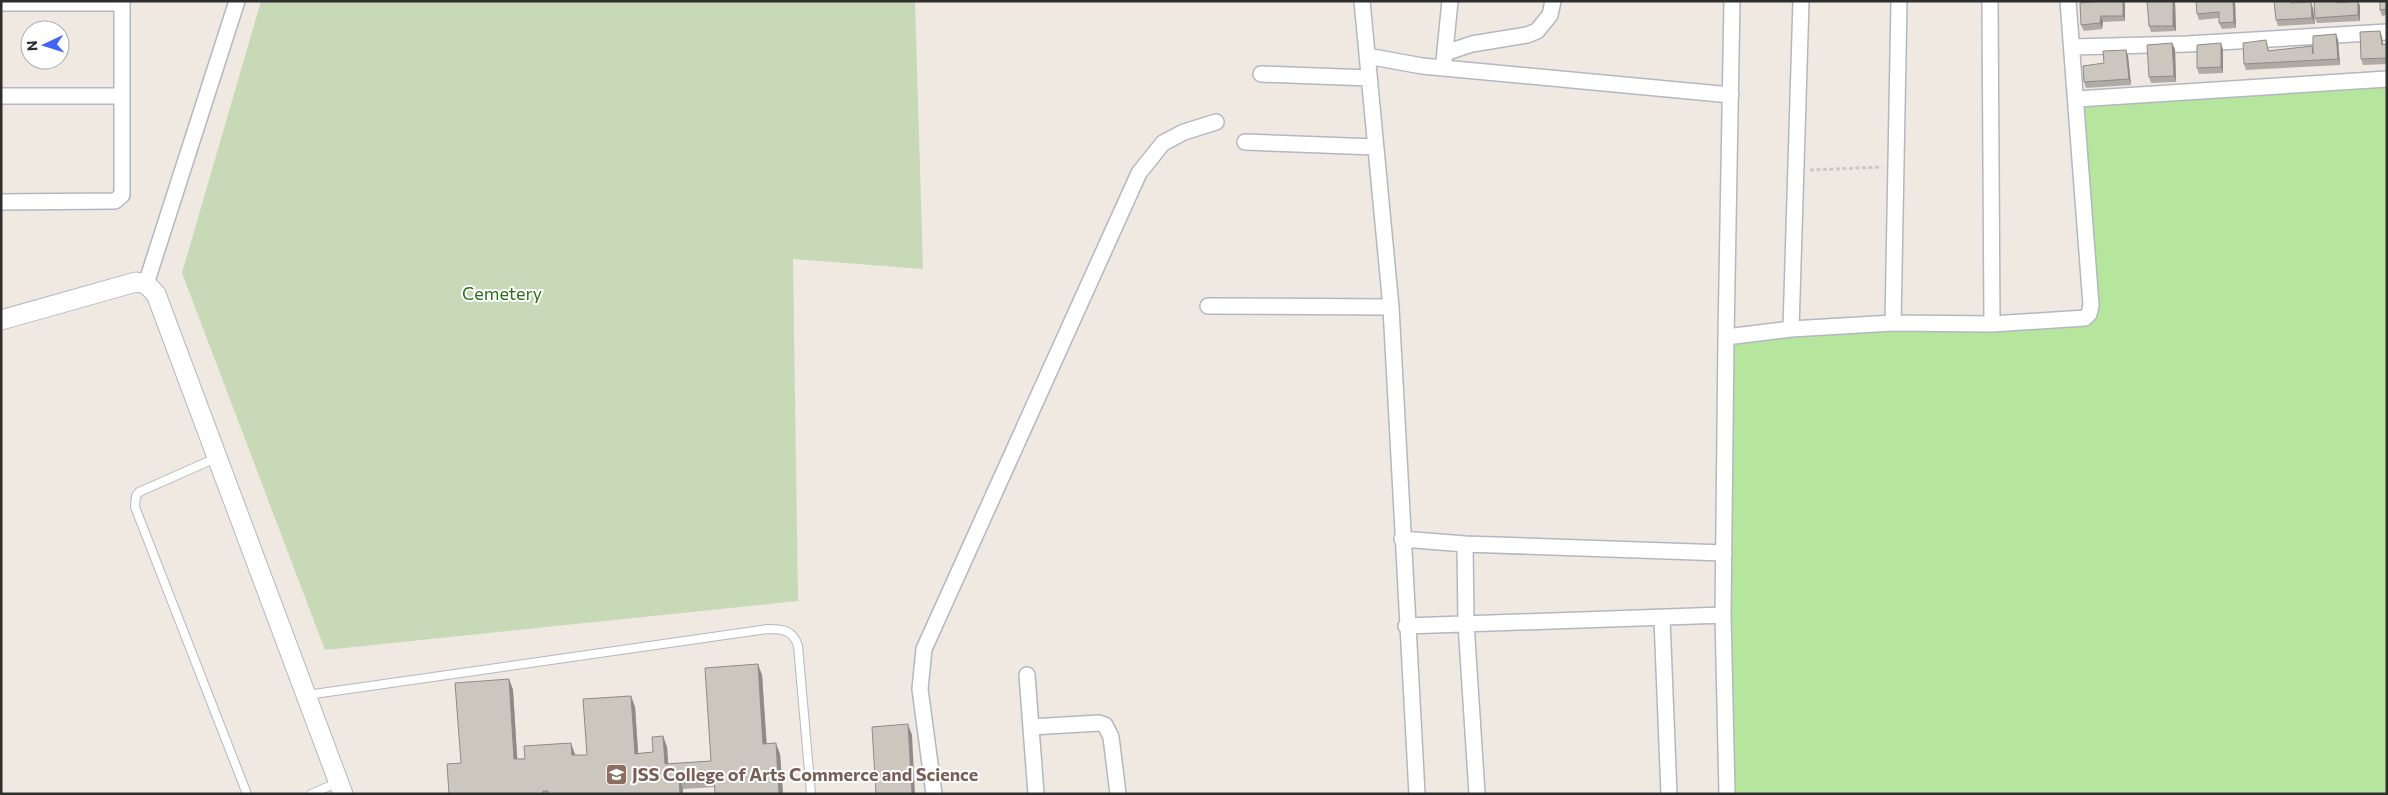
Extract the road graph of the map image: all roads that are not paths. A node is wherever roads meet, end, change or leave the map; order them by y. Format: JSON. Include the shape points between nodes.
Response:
{"nodes":[{"id":1,"x":237,"y":1,"type":"edge"},
{"id":2,"x":1362,"y":1,"type":"edge"},
{"id":3,"x":1450,"y":1,"type":"edge"},
{"id":4,"x":1553,"y":1,"type":"edge"},
{"id":5,"x":1732,"y":1,"type":"edge"},
{"id":6,"x":1801,"y":1,"type":"edge"},
{"id":7,"x":1899,"y":1,"type":"edge"},
{"id":8,"x":1990,"y":1,"type":"edge"},
{"id":9,"x":2069,"y":1,"type":"edge"},
{"id":10,"x":122,"y":2,"type":"edge"},
{"id":11,"x":1,"y":3,"type":"edge"},
{"id":12,"x":2387,"y":32,"type":"edge"},
{"id":13,"x":2072,"y":47,"type":"junction"},
{"id":14,"x":1367,"y":56,"type":"junction"},
{"id":15,"x":1444,"y":60,"type":"junction"},
{"id":16,"x":1261,"y":74,"type":"dead end"},
{"id":17,"x":1369,"y":78,"type":"junction"},
{"id":18,"x":2387,"y":79,"type":"edge"},
{"id":19,"x":1731,"y":95,"type":"junction"},
{"id":20,"x":1,"y":96,"type":"edge"},
{"id":21,"x":121,"y":96,"type":"junction"},
{"id":22,"x":2078,"y":99,"type":"junction"},
{"id":23,"x":1216,"y":122,"type":"dead end"},
{"id":24,"x":1245,"y":142,"type":"dead end"},
{"id":25,"x":1375,"y":147,"type":"junction"},
{"id":26,"x":1,"y":202,"type":"edge"},
{"id":27,"x":146,"y":284,"type":"junction"},
{"id":28,"x":1208,"y":306,"type":"dead end"},
{"id":29,"x":1390,"y":307,"type":"junction"},
{"id":30,"x":1,"y":320,"type":"edge"},
{"id":31,"x":1893,"y":323,"type":"junction"},
{"id":32,"x":1992,"y":324,"type":"junction"},
{"id":33,"x":1791,"y":329,"type":"junction"},
{"id":34,"x":1726,"y":337,"type":"junction"},
{"id":35,"x":216,"y":458,"type":"junction"},
{"id":36,"x":1402,"y":540,"type":"junction"},
{"id":37,"x":1465,"y":544,"type":"junction"},
{"id":38,"x":1724,"y":553,"type":"junction"},
{"id":39,"x":1723,"y":615,"type":"junction"},
{"id":40,"x":1662,"y":618,"type":"junction"},
{"id":41,"x":1466,"y":623,"type":"junction"},
{"id":42,"x":1406,"y":626,"type":"junction"},
{"id":43,"x":1027,"y":675,"type":"dead end"},
{"id":44,"x":307,"y":694,"type":"junction"},
{"id":45,"x":1031,"y":727,"type":"junction"},
{"id":46,"x":341,"y":788,"type":"edge"},
{"id":47,"x":247,"y":794,"type":"edge"},
{"id":48,"x":312,"y":794,"type":"edge"},
{"id":49,"x":811,"y":794,"type":"edge"},
{"id":50,"x":934,"y":794,"type":"edge"},
{"id":51,"x":1036,"y":794,"type":"edge"},
{"id":52,"x":1118,"y":794,"type":"edge"},
{"id":53,"x":1417,"y":794,"type":"edge"},
{"id":54,"x":1477,"y":794,"type":"edge"},
{"id":55,"x":1669,"y":794,"type":"edge"},
{"id":56,"x":1727,"y":794,"type":"edge"}],
"edges":[{"from":1,"to":27,"type":"street"},
{"from":2,"to":14,"type":"street"},
{"from":3,"to":15,"type":"street"},
{"from":4,"to":15,"type":"street","via":[[1550,15],[1537,31],[1472,44]]},
{"from":5,"to":19,"type":"street"},
{"from":6,"to":33,"type":"street"},
{"from":7,"to":31,"type":"street"},
{"from":8,"to":32,"type":"street"},
{"from":9,"to":13,"type":"street"},
{"from":10,"to":11,"type":"street"},
{"from":10,"to":21,"type":"street"},
{"from":12,"to":13,"type":"street"},
{"from":13,"to":22,"type":"street"},
{"from":14,"to":15,"type":"street"},
{"from":14,"to":17,"type":"street"},
{"from":15,"to":19,"type":"street"},
{"from":16,"to":17,"type":"street"},
{"from":17,"to":25,"type":"street"},
{"from":18,"to":22,"type":"street"},
{"from":19,"to":34,"type":"street"},
{"from":20,"to":21,"type":"street"},
{"from":21,"to":26,"type":"street","via":[[120,198],[115,201]]},
{"from":22,"to":32,"type":"street","via":[[2089,314],[2078,320]]},
{"from":23,"to":50,"type":"street","via":[[1163,143],[1139,173],[924,649],[920,689]]},
{"from":24,"to":25,"type":"street"},
{"from":25,"to":29,"type":"street"},
{"from":27,"to":30,"type":"street","via":[[126,284]]},
{"from":27,"to":35,"type":"street","via":[[156,294]]},
{"from":28,"to":29,"type":"street"},
{"from":29,"to":36,"type":"street"},
{"from":31,"to":32,"type":"street"},
{"from":31,"to":33,"type":"street"},
{"from":33,"to":34,"type":"street"},
{"from":34,"to":38,"type":"street"},
{"from":35,"to":44,"type":"street"},
{"from":35,"to":47,"type":"lane","via":[[139,492],[135,507]]},
{"from":36,"to":37,"type":"street"},
{"from":36,"to":42,"type":"street"},
{"from":37,"to":38,"type":"street"},
{"from":37,"to":41,"type":"street"},
{"from":38,"to":39,"type":"street"},
{"from":39,"to":40,"type":"street"},
{"from":39,"to":56,"type":"street"},
{"from":40,"to":41,"type":"street"},
{"from":40,"to":55,"type":"street"},
{"from":41,"to":42,"type":"street"},
{"from":41,"to":54,"type":"street"},
{"from":42,"to":53,"type":"street"},
{"from":43,"to":45,"type":"street"},
{"from":44,"to":46,"type":"street"},
{"from":44,"to":49,"type":"lane","via":[[768,629],[784,630],[796,638],[798,646]]},
{"from":45,"to":51,"type":"street"},
{"from":45,"to":52,"type":"street","via":[[1104,725],[1111,737]]},
{"from":46,"to":48,"type":"lane"}]}
